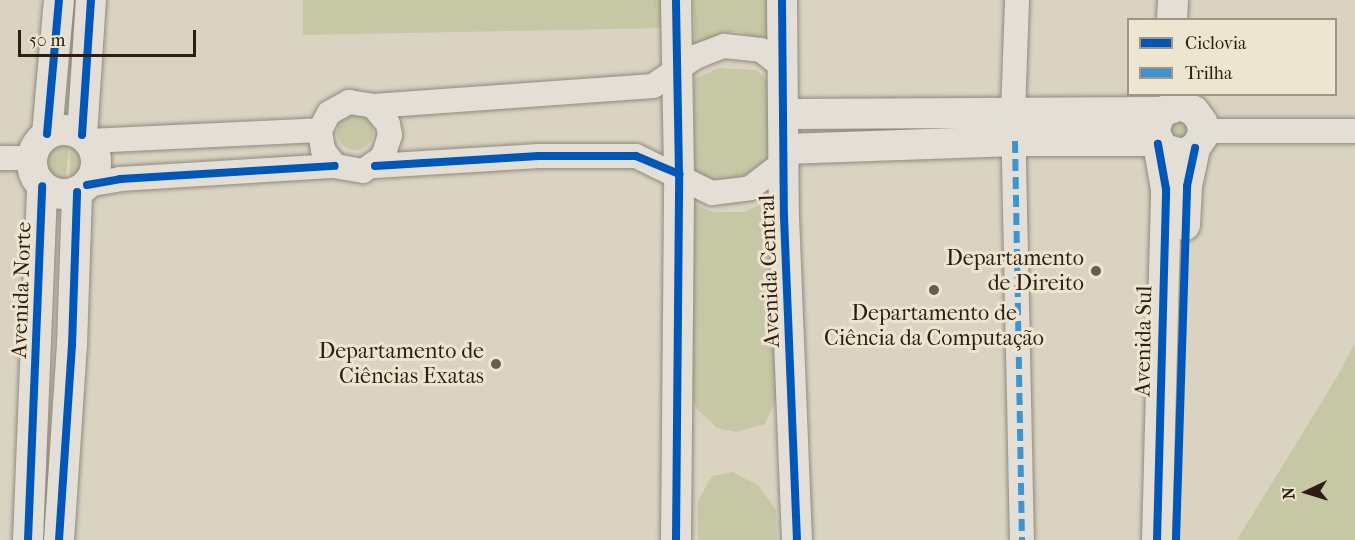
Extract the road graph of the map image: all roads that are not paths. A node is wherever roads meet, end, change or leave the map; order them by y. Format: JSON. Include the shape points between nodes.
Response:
{"nodes":[{"id":1,"x":58,"y":0,"type":"edge"},
{"id":2,"x":91,"y":0,"type":"edge"},
{"id":3,"x":676,"y":0,"type":"edge"},
{"id":4,"x":782,"y":0,"type":"edge"},
{"id":5,"x":1017,"y":0,"type":"edge"},
{"id":6,"x":1173,"y":0,"type":"edge"},
{"id":7,"x":1194,"y":0,"type":"edge"},
{"id":8,"x":1172,"y":18,"type":"edge"},
{"id":9,"x":1193,"y":18,"type":"edge"},
{"id":10,"x":783,"y":67,"type":"junction"},
{"id":11,"x":678,"y":71,"type":"junction"},
{"id":12,"x":1164,"y":105,"type":"edge"},
{"id":13,"x":373,"y":106,"type":"junction"},
{"id":14,"x":785,"y":114,"type":"junction"},
{"id":15,"x":1197,"y":122,"type":"edge"},
{"id":16,"x":1014,"y":127,"type":"junction"},
{"id":17,"x":320,"y":130,"type":"junction"},
{"id":18,"x":1355,"y":131,"type":"edge"},
{"id":19,"x":85,"y":138,"type":"junction"},
{"id":20,"x":1157,"y":142,"type":"junction"},
{"id":21,"x":39,"y":146,"type":"junction"},
{"id":22,"x":786,"y":155,"type":"junction"},
{"id":23,"x":0,"y":158,"type":"edge"},
{"id":24,"x":335,"y":166,"type":"junction"},
{"id":25,"x":375,"y":166,"type":"junction"},
{"id":26,"x":679,"y":174,"type":"junction"},
{"id":27,"x":42,"y":186,"type":"junction"},
{"id":28,"x":82,"y":189,"type":"junction"},
{"id":29,"x":28,"y":540,"type":"edge"},
{"id":30,"x":59,"y":540,"type":"edge"},
{"id":31,"x":676,"y":540,"type":"edge"},
{"id":32,"x":797,"y":540,"type":"edge"},
{"id":33,"x":1022,"y":540,"type":"edge"},
{"id":34,"x":1157,"y":540,"type":"edge"},
{"id":35,"x":1176,"y":540,"type":"edge"}],
"edges":[{"from":1,"to":21,"type":"street"},
{"from":2,"to":19,"type":"street"},
{"from":3,"to":11,"type":"street"},
{"from":4,"to":10,"type":"street","name":"Avenida Central"},
{"from":5,"to":16,"type":"street"},
{"from":6,"to":8,"type":"street"},
{"from":7,"to":9,"type":"street"},
{"from":10,"to":11,"type":"street","via":[[761,50],[737,45],[695,57]]},
{"from":10,"to":14,"type":"street","name":"Avenida Central"},
{"from":11,"to":13,"type":"street","via":[[652,86]]},
{"from":11,"to":26,"type":"street"},
{"from":12,"to":15,"type":"street","via":[[1181,105]]},
{"from":12,"to":16,"type":"street"},
{"from":12,"to":20,"type":"street","via":[[1154,126]]},
{"from":13,"to":17,"type":"street","via":[[349,102],[338,106]]},
{"from":13,"to":25,"type":"street","via":[[388,124],[390,135],[388,147]]},
{"from":14,"to":16,"type":"street"},
{"from":14,"to":22,"type":"street","name":"Avenida Central"},
{"from":15,"to":18,"type":"street"},
{"from":15,"to":20,"type":"street","via":[[1176,154]]},
{"from":15,"to":35,"type":"street","name":"Avenida Sul","via":[[1187,186]]},
{"from":16,"to":20,"type":"street"},
{"from":16,"to":22,"type":"street"},
{"from":16,"to":33,"type":"street"},
{"from":17,"to":19,"type":"street"},
{"from":17,"to":24,"type":"street","via":[[323,150]]},
{"from":19,"to":21,"type":"street","via":[[65,130]]},
{"from":19,"to":28,"type":"street","via":[[96,164]]},
{"from":20,"to":34,"type":"street","name":"Avenida Sul","via":[[1166,189]]},
{"from":21,"to":23,"type":"street"},
{"from":21,"to":27,"type":"street","via":[[33,174]]},
{"from":22,"to":26,"type":"street","via":[[750,188],[732,192],[701,190]]},
{"from":22,"to":32,"type":"street","name":"Avenida Central"},
{"from":24,"to":25,"type":"street","via":[[349,171]]},
{"from":24,"to":28,"type":"street","via":[[120,179]]},
{"from":25,"to":26,"type":"street","via":[[539,156],[636,156]]},
{"from":26,"to":31,"type":"street"},
{"from":27,"to":28,"type":"street","via":[[58,195]]},
{"from":27,"to":29,"type":"street","name":"Avenida Norte"},
{"from":28,"to":30,"type":"street"}]}
